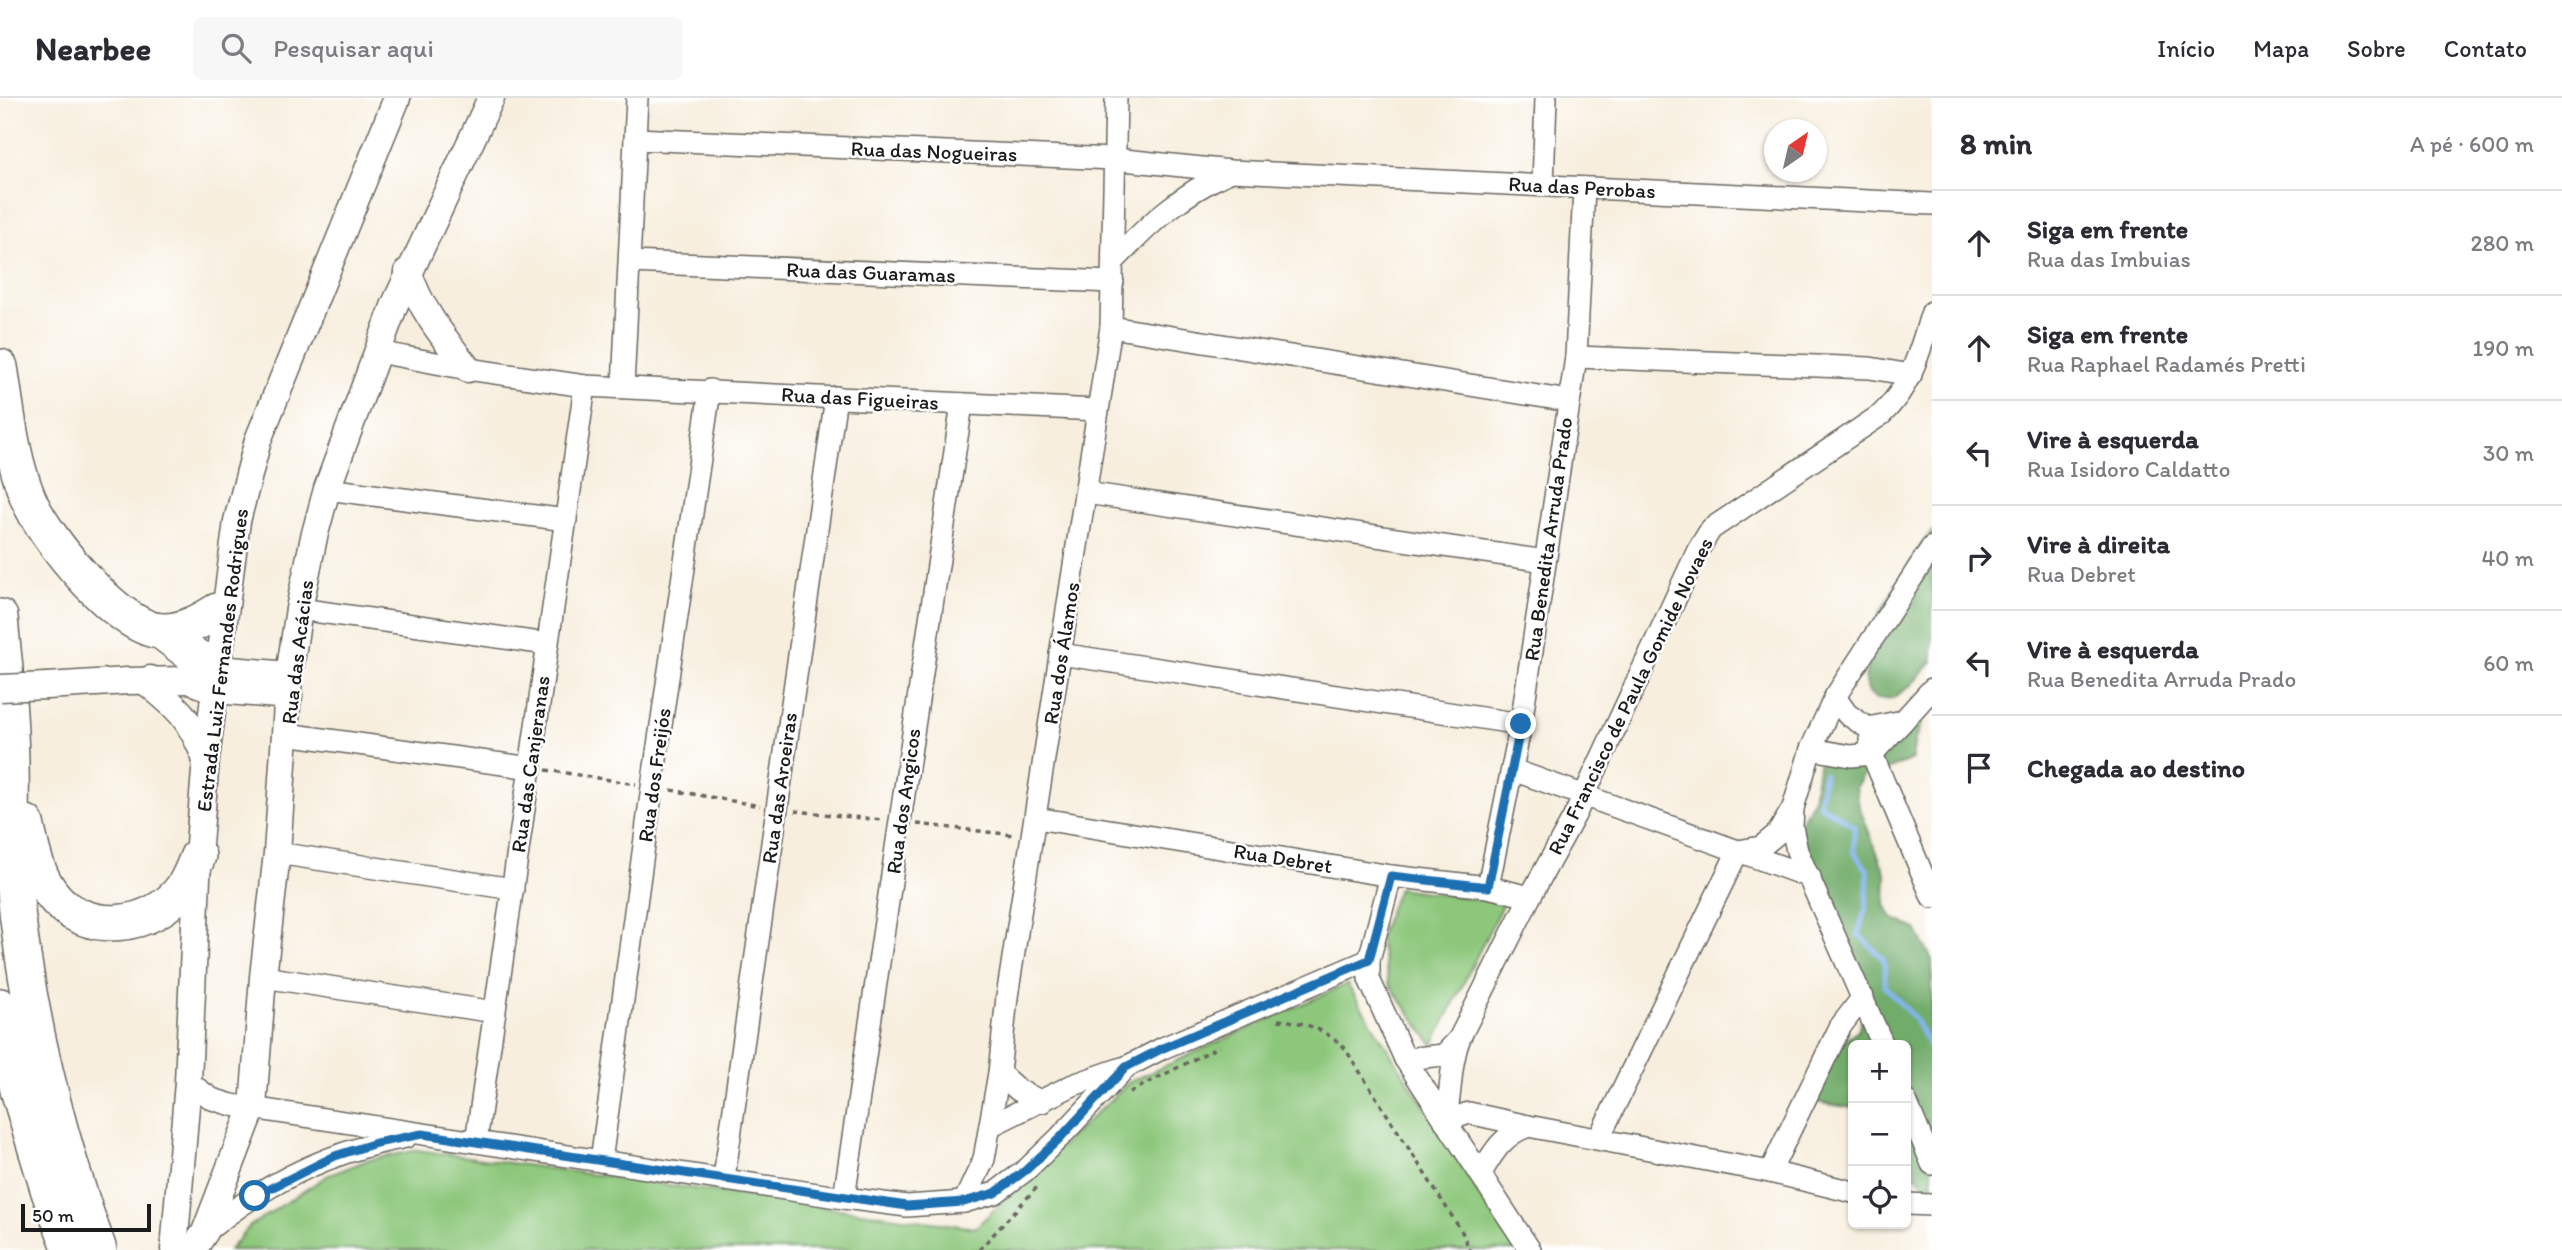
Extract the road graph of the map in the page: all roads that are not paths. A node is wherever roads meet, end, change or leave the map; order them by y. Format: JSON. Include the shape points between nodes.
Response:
{"nodes":[{"id":1,"x":397,"y":98,"type":"edge"},
{"id":2,"x":491,"y":98,"type":"edge"},
{"id":3,"x":637,"y":98,"type":"edge"},
{"id":4,"x":1116,"y":98,"type":"edge"},
{"id":5,"x":1546,"y":98,"type":"edge"},
{"id":6,"x":635,"y":139,"type":"junction"},
{"id":7,"x":1114,"y":159,"type":"junction"},
{"id":8,"x":1231,"y":171,"type":"junction"},
{"id":9,"x":1543,"y":185,"type":"junction"},
{"id":10,"x":1584,"y":188,"type":"junction"},
{"id":11,"x":1932,"y":204,"type":"edge"},
{"id":12,"x":629,"y":262,"type":"junction"},
{"id":13,"x":408,"y":271,"type":"junction"},
{"id":14,"x":1113,"y":272,"type":"junction"},
{"id":15,"x":1932,"y":312,"type":"edge"},
{"id":16,"x":1111,"y":327,"type":"junction"},
{"id":17,"x":378,"y":352,"type":"junction"},
{"id":18,"x":1576,"y":357,"type":"junction"},
{"id":19,"x":0,"y":367,"type":"edge"},
{"id":20,"x":468,"y":369,"type":"junction"},
{"id":21,"x":1911,"y":375,"type":"junction"},
{"id":22,"x":585,"y":386,"type":"junction"},
{"id":23,"x":624,"y":387,"type":"junction"},
{"id":24,"x":710,"y":390,"type":"junction"},
{"id":25,"x":836,"y":397,"type":"junction"},
{"id":26,"x":1569,"y":401,"type":"junction"},
{"id":27,"x":962,"y":404,"type":"junction"},
{"id":28,"x":1097,"y":410,"type":"junction"},
{"id":29,"x":327,"y":489,"type":"junction"},
{"id":30,"x":1086,"y":493,"type":"junction"},
{"id":31,"x":566,"y":520,"type":"junction"},
{"id":32,"x":1932,"y":547,"type":"edge"},
{"id":33,"x":1545,"y":561,"type":"junction"},
{"id":34,"x":222,"y":599,"type":"junction"},
{"id":35,"x":299,"y":609,"type":"junction"},
{"id":36,"x":0,"y":617,"type":"edge"},
{"id":37,"x":161,"y":631,"type":"junction"},
{"id":38,"x":547,"y":644,"type":"junction"},
{"id":39,"x":1060,"y":654,"type":"junction"},
{"id":40,"x":204,"y":673,"type":"junction"},
{"id":41,"x":145,"y":681,"type":"junction"},
{"id":42,"x":289,"y":685,"type":"junction"},
{"id":43,"x":0,"y":688,"type":"edge"},
{"id":44,"x":1932,"y":689,"type":"edge"},
{"id":45,"x":1835,"y":696,"type":"junction"},
{"id":46,"x":1903,"y":721,"type":"junction"},
{"id":47,"x":1521,"y":724,"type":"junction"},
{"id":48,"x":1868,"y":728,"type":"junction"},
{"id":49,"x":286,"y":734,"type":"junction"},
{"id":50,"x":10,"y":735,"type":"junction"},
{"id":51,"x":1811,"y":749,"type":"junction"},
{"id":52,"x":1872,"y":754,"type":"junction"},
{"id":53,"x":206,"y":759,"type":"junction"},
{"id":54,"x":531,"y":768,"type":"junction"},
{"id":55,"x":1513,"y":770,"type":"junction"},
{"id":56,"x":1583,"y":794,"type":"junction"},
{"id":57,"x":1793,"y":808,"type":"junction"},
{"id":58,"x":1036,"y":818,"type":"junction"},
{"id":59,"x":1738,"y":851,"type":"junction"},
{"id":60,"x":277,"y":853,"type":"junction"},
{"id":61,"x":198,"y":856,"type":"junction"},
{"id":62,"x":1391,"y":876,"type":"junction"},
{"id":63,"x":1810,"y":877,"type":"junction"},
{"id":64,"x":1488,"y":887,"type":"junction"},
{"id":65,"x":513,"y":889,"type":"junction"},
{"id":66,"x":1530,"y":897,"type":"junction"},
{"id":67,"x":1932,"y":897,"type":"edge"},
{"id":68,"x":1369,"y":960,"type":"junction"},
{"id":69,"x":264,"y":977,"type":"junction"},
{"id":70,"x":1863,"y":998,"type":"junction"},
{"id":71,"x":0,"y":1006,"type":"edge"},
{"id":72,"x":495,"y":1012,"type":"junction"},
{"id":73,"x":1460,"y":1037,"type":"junction"},
{"id":74,"x":1881,"y":1040,"type":"edge"},
{"id":75,"x":1405,"y":1059,"type":"junction"},
{"id":76,"x":1126,"y":1067,"type":"junction"},
{"id":77,"x":999,"y":1073,"type":"junction"},
{"id":78,"x":188,"y":1082,"type":"junction"},
{"id":79,"x":1042,"y":1102,"type":"junction"},
{"id":80,"x":1907,"y":1103,"type":"edge"},
{"id":81,"x":253,"y":1107,"type":"junction"},
{"id":82,"x":1445,"y":1121,"type":"junction"},
{"id":83,"x":990,"y":1126,"type":"junction"},
{"id":84,"x":1528,"y":1126,"type":"junction"},
{"id":85,"x":422,"y":1134,"type":"junction"},
{"id":86,"x":1599,"y":1138,"type":"junction"},
{"id":87,"x":477,"y":1142,"type":"junction"},
{"id":88,"x":601,"y":1161,"type":"junction"},
{"id":89,"x":1932,"y":1164,"type":"edge"},
{"id":90,"x":1770,"y":1172,"type":"junction"},
{"id":91,"x":1481,"y":1173,"type":"junction"},
{"id":92,"x":724,"y":1178,"type":"junction"},
{"id":93,"x":1848,"y":1191,"type":"edge"},
{"id":94,"x":844,"y":1198,"type":"junction"},
{"id":95,"x":964,"y":1202,"type":"junction"},
{"id":96,"x":1911,"y":1204,"type":"edge"},
{"id":97,"x":1932,"y":1205,"type":"edge"},
{"id":98,"x":199,"y":1241,"type":"edge"},
{"id":99,"x":71,"y":1250,"type":"edge"},
{"id":100,"x":99,"y":1250,"type":"edge"},
{"id":101,"x":174,"y":1250,"type":"edge"},
{"id":102,"x":1530,"y":1250,"type":"edge"}],
"edges":[{"from":1,"to":34,"type":"street","name":"Estrada Luiz Fernandes Rodrigues","via":[[258,440]]},
{"from":2,"to":13,"type":"street","name":"Rua das Acácias"},
{"from":3,"to":6,"type":"street"},
{"from":4,"to":7,"type":"street","name":"Rua dos Álamos"},
{"from":5,"to":9,"type":"street"},
{"from":6,"to":7,"type":"street","name":"Rua das Nogueiras"},
{"from":6,"to":12,"type":"street"},
{"from":7,"to":8,"type":"street","name":"Rua das Nogueiras"},
{"from":7,"to":14,"type":"street","name":"Rua dos Álamos"},
{"from":8,"to":9,"type":"street","name":"Rua das Perobas"},
{"from":8,"to":14,"type":"street","via":[[1198,186],[1145,228]]},
{"from":9,"to":10,"type":"street","name":"Rua das Perobas"},
{"from":10,"to":11,"type":"street","name":"Rua das Perobas"},
{"from":10,"to":18,"type":"street","name":"Rua Benedita Arruda Prado"},
{"from":12,"to":14,"type":"street","name":"Rua das Guaramas"},
{"from":12,"to":23,"type":"street"},
{"from":13,"to":17,"type":"street","name":"Rua das Acácias"},
{"from":13,"to":20,"type":"street","via":[[431,320]]},
{"from":14,"to":16,"type":"street","name":"Rua dos Álamos"},
{"from":15,"to":21,"type":"street","name":"Rua Francisco de Paula Gomide Novaes"},
{"from":16,"to":26,"type":"street"},
{"from":16,"to":28,"type":"street","name":"Rua dos Álamos"},
{"from":17,"to":20,"type":"street","name":"Rua das Figueiras"},
{"from":17,"to":29,"type":"street","name":"Rua das Acácias"},
{"from":18,"to":21,"type":"street","via":[[1870,368]]},
{"from":18,"to":26,"type":"street","name":"Rua Benedita Arruda Prado"},
{"from":19,"to":37,"type":"highway","via":[[18,472],[29,502],[97,592],[128,617]]},
{"from":20,"to":22,"type":"street","name":"Rua das Figueiras"},
{"from":21,"to":56,"type":"street","name":"Rua Francisco de Paula Gomide Novaes","via":[[1882,414],[1711,530]]},
{"from":22,"to":23,"type":"street","name":"Rua das Figueiras"},
{"from":22,"to":31,"type":"street","name":"Rua das Canjeranas"},
{"from":23,"to":24,"type":"street","name":"Rua das Figueiras"},
{"from":24,"to":25,"type":"street","name":"Rua das Figueiras"},
{"from":24,"to":88,"type":"street","name":"Rua dos Freijós"},
{"from":25,"to":27,"type":"street","name":"Rua das Figueiras"},
{"from":25,"to":92,"type":"street","name":"Rua das Aroeiras"},
{"from":26,"to":33,"type":"street","name":"Rua Benedita Arruda Prado"},
{"from":27,"to":28,"type":"street","name":"Rua das Figueiras"},
{"from":27,"to":94,"type":"street","name":"Rua dos Angicos"},
{"from":28,"to":30,"type":"street","name":"Rua dos Álamos"},
{"from":29,"to":31,"type":"street"},
{"from":29,"to":35,"type":"street","name":"Rua das Acácias"},
{"from":30,"to":33,"type":"street"},
{"from":30,"to":39,"type":"street","name":"Rua dos Álamos"},
{"from":31,"to":38,"type":"street","name":"Rua das Canjeranas"},
{"from":32,"to":45,"type":"street"},
{"from":33,"to":47,"type":"street","name":"Rua Benedita Arruda Prado"},
{"from":34,"to":37,"type":"highway","via":[[194,624]]},
{"from":34,"to":40,"type":"street","via":[[206,633]]},
{"from":35,"to":38,"type":"street"},
{"from":35,"to":42,"type":"street","name":"Rua das Acácias"},
{"from":36,"to":50,"type":"highway"},
{"from":37,"to":40,"type":"highway"},
{"from":38,"to":54,"type":"street","name":"Rua das Canjeranas"},
{"from":39,"to":47,"type":"street"},
{"from":39,"to":58,"type":"street","name":"Rua dos Álamos"},
{"from":40,"to":41,"type":"street","via":[[169,671]]},
{"from":40,"to":42,"type":"street"},
{"from":40,"to":53,"type":"street","name":"Estrada Luiz Fernandes Rodrigues"},
{"from":41,"to":43,"type":"street","bridge":true},
{"from":41,"to":53,"type":"street","via":[[177,706],[193,727]]},
{"from":42,"to":49,"type":"street","name":"Rua das Acácias"},
{"from":44,"to":46,"type":"street"},
{"from":45,"to":48,"type":"street","via":[[1847,714]]},
{"from":45,"to":51,"type":"street"},
{"from":46,"to":48,"type":"street"},
{"from":46,"to":52,"type":"street"},
{"from":47,"to":55,"type":"street","name":"Rua Benedita Arruda Prado"},
{"from":48,"to":52,"type":"street"},
{"from":49,"to":54,"type":"street"},
{"from":49,"to":60,"type":"street","name":"Rua das Acácias"},
{"from":50,"to":61,"type":"highway","via":[[33,856],[52,895],[69,909],[106,923],[128,923],[151,915],[185,885]]},
{"from":50,"to":100,"type":"highway","via":[[14,881],[26,976],[56,1116]]},
{"from":51,"to":52,"type":"street","via":[[1851,756]]},
{"from":51,"to":57,"type":"street"},
{"from":52,"to":67,"type":"street"},
{"from":53,"to":61,"type":"street","name":"Estrada Luiz Fernandes Rodrigues"},
{"from":54,"to":65,"type":"street","name":"Rua das Canjeranas"},
{"from":55,"to":56,"type":"street"},
{"from":55,"to":64,"type":"street","name":"Rua Benedita Arruda Prado"},
{"from":56,"to":59,"type":"street"},
{"from":56,"to":66,"type":"street","name":"Rua Francisco de Paula Gomide Novaes"},
{"from":57,"to":59,"type":"street","via":[[1778,833],[1761,847]]},
{"from":57,"to":63,"type":"street","via":[[1797,851]]},
{"from":58,"to":62,"type":"street","name":"Rua Debret"},
{"from":58,"to":77,"type":"street","name":"Rua dos Álamos"},
{"from":59,"to":63,"type":"street"},
{"from":59,"to":86,"type":"street"},
{"from":60,"to":65,"type":"street"},
{"from":60,"to":69,"type":"street","name":"Rua das Acácias"},
{"from":61,"to":78,"type":"street","name":"Estrada Luiz Fernandes Rodrigues"},
{"from":62,"to":64,"type":"street","name":"Rua Debret"},
{"from":62,"to":68,"type":"street"},
{"from":63,"to":70,"type":"street"},
{"from":64,"to":66,"type":"street","name":"Rua Debret"},
{"from":65,"to":72,"type":"street","name":"Rua das Canjeranas"},
{"from":66,"to":73,"type":"street","name":"Rua Francisco de Paula Gomide Novaes"},
{"from":68,"to":75,"type":"street","via":[[1369,979]]},
{"from":68,"to":76,"type":"street"},
{"from":69,"to":72,"type":"street"},
{"from":69,"to":81,"type":"street","name":"Rua das Acácias"},
{"from":70,"to":74,"type":"street"},
{"from":70,"to":90,"type":"street","via":[[1840,1027]]},
{"from":71,"to":99,"type":"highway","via":[[18,1090]]},
{"from":72,"to":87,"type":"street","name":"Rua das Canjeranas"},
{"from":73,"to":75,"type":"street","name":"Rua Francisco de Paula Gomide Novaes","via":[[1444,1055]]},
{"from":73,"to":82,"type":"street","name":"Rua Francisco de Paula Gomide Novaes","via":[[1453,1056]]},
{"from":75,"to":82,"type":"street"},
{"from":76,"to":79,"type":"street","via":[[1073,1085]]},
{"from":76,"to":95,"type":"street","via":[[1026,1170],[995,1193]]},
{"from":77,"to":79,"type":"street"},
{"from":77,"to":83,"type":"street","name":"Rua dos Álamos"},
{"from":78,"to":81,"type":"street","via":[[212,1099]]},
{"from":78,"to":101,"type":"street","name":"Estrada Luiz Fernandes Rodrigues"},
{"from":79,"to":83,"type":"street"},
{"from":80,"to":89,"type":"street"},
{"from":81,"to":85,"type":"street"},
{"from":81,"to":98,"type":"street","name":"Rua das Acácias"},
{"from":82,"to":84,"type":"street","via":[[1469,1113]]},
{"from":82,"to":91,"type":"street"},
{"from":83,"to":95,"type":"street","name":"Rua dos Álamos","via":[[984,1160]]},
{"from":84,"to":86,"type":"street"},
{"from":84,"to":91,"type":"street","via":[[1496,1146]]},
{"from":85,"to":87,"type":"street"},
{"from":85,"to":98,"type":"street","via":[[335,1156],[255,1196]]},
{"from":86,"to":90,"type":"street"},
{"from":87,"to":88,"type":"street"},
{"from":88,"to":92,"type":"street"},
{"from":90,"to":93,"type":"street"},
{"from":91,"to":102,"type":"street"},
{"from":92,"to":94,"type":"street"},
{"from":94,"to":95,"type":"street","via":[[907,1206]]},
{"from":96,"to":97,"type":"street"}]}
